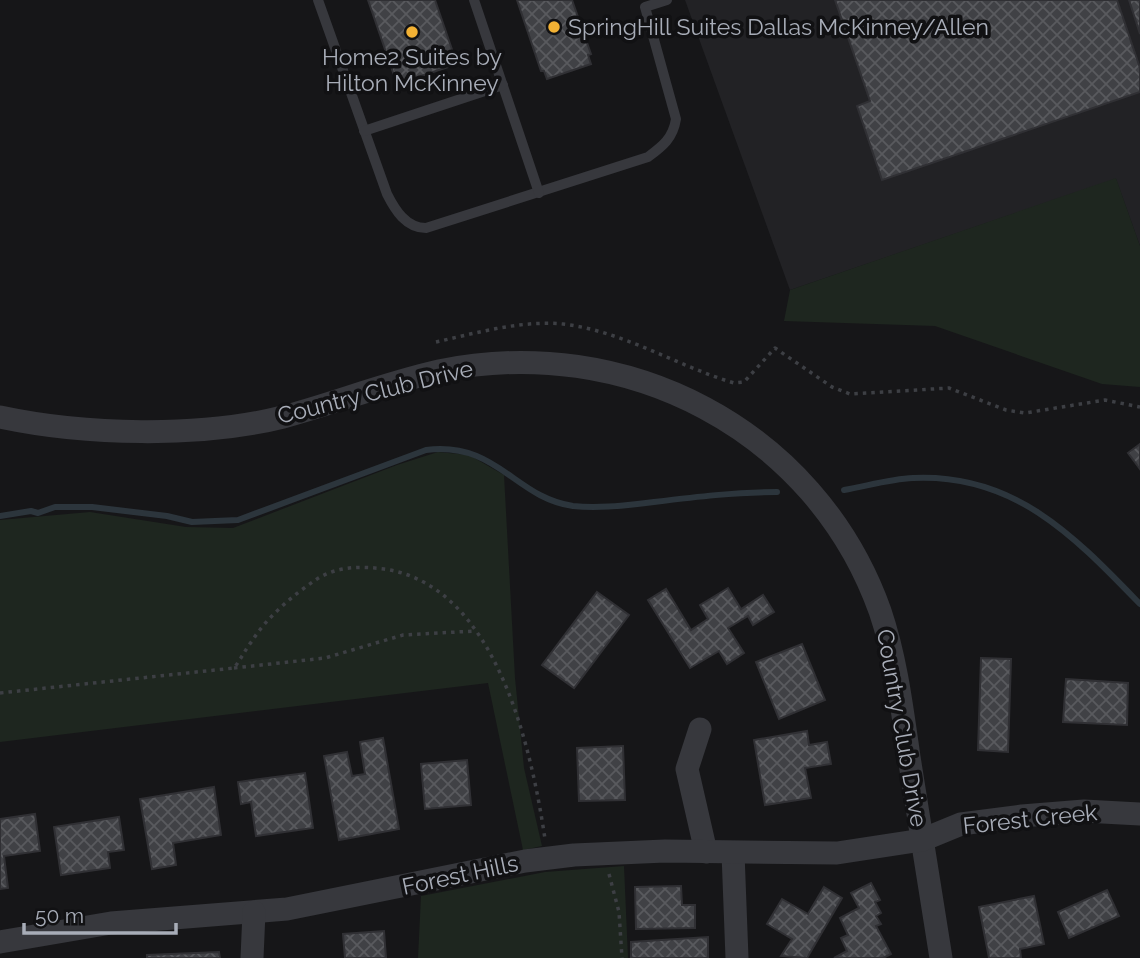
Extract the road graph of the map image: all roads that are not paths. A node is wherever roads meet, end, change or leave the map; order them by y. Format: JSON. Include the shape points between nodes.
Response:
{"nodes":[{"id":1,"x":318,"y":0,"type":"edge"},
{"id":2,"x":474,"y":0,"type":"edge"},
{"id":3,"x":667,"y":0,"type":"edge"},
{"id":4,"x":644,"y":4,"type":"edge"},
{"id":5,"x":503,"y":85,"type":"junction"},
{"id":6,"x":364,"y":131,"type":"junction"},
{"id":7,"x":539,"y":193,"type":"junction"},
{"id":8,"x":0,"y":416,"type":"edge"},
{"id":9,"x":700,"y":729,"type":"dead end"},
{"id":10,"x":1140,"y":814,"type":"edge"},
{"id":11,"x":922,"y":840,"type":"junction"},
{"id":12,"x":706,"y":852,"type":"junction"},
{"id":13,"x":733,"y":853,"type":"junction"},
{"id":14,"x":254,"y":912,"type":"junction"},
{"id":15,"x":0,"y":942,"type":"edge"},
{"id":16,"x":252,"y":958,"type":"edge"},
{"id":17,"x":737,"y":958,"type":"edge"},
{"id":18,"x":941,"y":958,"type":"edge"}],
"edges":[{"from":1,"to":6,"type":"lane"},
{"from":2,"to":5,"type":"lane"},
{"from":3,"to":4,"type":"lane"},
{"from":4,"to":7,"type":"lane","via":[[671,95],[674,133],[649,157]]},
{"from":5,"to":6,"type":"lane"},
{"from":5,"to":7,"type":"lane"},
{"from":6,"to":7,"type":"lane","via":[[391,202],[405,220],[419,228]]},
{"from":8,"to":11,"type":"street","name":"Country Club Drive","via":[[42,425],[119,431],[234,425],[282,417],[439,371],[523,363],[612,372],[693,401],[748,434],[780,461],[825,511],[856,557],[890,647]]},
{"from":9,"to":12,"type":"street","via":[[687,769]]},
{"from":10,"to":11,"type":"street","name":"Forest Creek","via":[[1034,814],[961,824]]},
{"from":11,"to":13,"type":"street","name":"Forest Hills","via":[[837,853]]},
{"from":11,"to":18,"type":"street","name":"Country Club Drive"},
{"from":12,"to":13,"type":"street","name":"Forest Hills"},
{"from":12,"to":14,"type":"street","name":"Forest Hills","via":[[548,858],[323,903]]},
{"from":13,"to":17,"type":"street"},
{"from":14,"to":15,"type":"street","name":"Forest Hills","via":[[110,923]]},
{"from":14,"to":16,"type":"street"}]}
